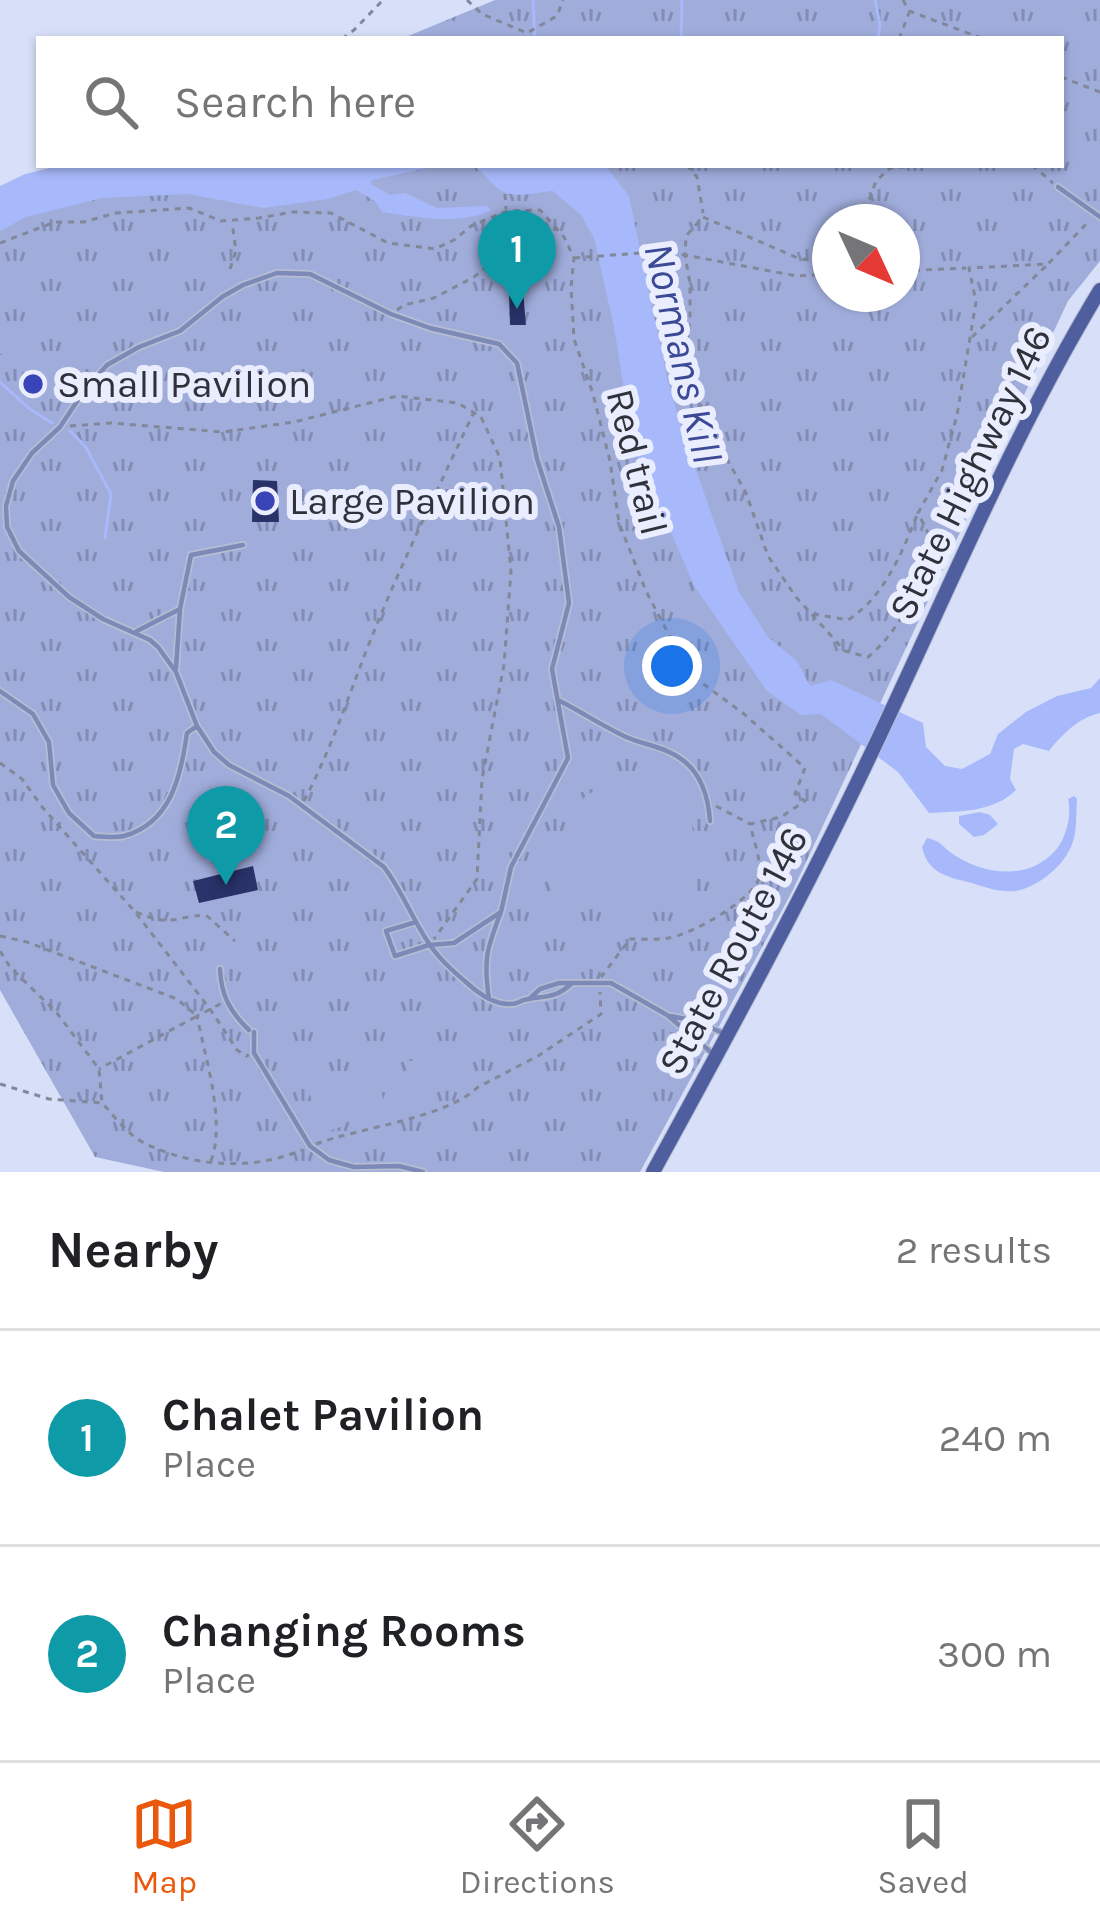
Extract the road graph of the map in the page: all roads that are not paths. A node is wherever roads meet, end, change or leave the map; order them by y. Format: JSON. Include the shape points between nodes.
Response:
{"nodes":[{"id":1,"x":1058,"y":187,"type":"road end"},
{"id":2,"x":1098,"y":216,"type":"edge"},
{"id":3,"x":1100,"y":290,"type":"edge"},
{"id":4,"x":243,"y":545,"type":"dead end"},
{"id":5,"x":180,"y":609,"type":"junction"},
{"id":6,"x":135,"y":632,"type":"junction"},
{"id":7,"x":176,"y":671,"type":"junction"},
{"id":8,"x":0,"y":691,"type":"edge"},
{"id":9,"x":558,"y":700,"type":"junction"},
{"id":10,"x":197,"y":726,"type":"junction"},
{"id":11,"x":869,"y":758,"type":"joint"},
{"id":12,"x":710,"y":820,"type":"dead end"},
{"id":13,"x":501,"y":912,"type":"junction"},
{"id":14,"x":416,"y":922,"type":"junction"},
{"id":15,"x":429,"y":945,"type":"junction"},
{"id":16,"x":220,"y":969,"type":"dead end"},
{"id":17,"x":490,"y":999,"type":"junction"},
{"id":18,"x":667,"y":1015,"type":"junction"},
{"id":19,"x":728,"y":1035,"type":"junction"},
{"id":20,"x":716,"y":1057,"type":"junction"},
{"id":21,"x":423,"y":1172,"type":"edge"},
{"id":22,"x":653,"y":1172,"type":"edge"}],
"edges":[{"from":1,"to":2,"type":"lane"},
{"from":3,"to":11,"type":"main road","name":"State Highway 146","via":[[1026,422]]},
{"from":4,"to":5,"type":"lane","via":[[191,555]]},
{"from":5,"to":6,"type":"lane"},
{"from":5,"to":7,"type":"lane"},
{"from":6,"to":7,"type":"lane"},
{"from":6,"to":9,"type":"lane","via":[[47,580],[19,551],[7,527],[13,481],[107,365],[181,331],[243,285],[277,273],[310,274],[391,314],[499,344],[517,363],[559,527],[569,603],[552,669]]},
{"from":7,"to":10,"type":"lane"},
{"from":8,"to":10,"type":"lane","via":[[33,714],[49,742],[52,785],[94,836],[122,837],[157,819],[177,785],[187,733]]},
{"from":9,"to":12,"type":"lane","via":[[690,765]]},
{"from":9,"to":13,"type":"lane","via":[[568,758],[511,867]]},
{"from":10,"to":14,"type":"lane","via":[[229,765],[302,805],[384,868]]},
{"from":11,"to":19,"type":"main road","name":"State Route 146"},
{"from":13,"to":15,"type":"lane","via":[[454,944]]},
{"from":13,"to":17,"type":"lane","via":[[487,949]]},
{"from":14,"to":15,"type":"lane"},
{"from":14,"to":15,"type":"lane","via":[[386,931],[395,956]]},
{"from":15,"to":17,"type":"lane"},
{"from":16,"to":21,"type":"lane","via":[[226,1000],[252,1031],[254,1053],[310,1146],[354,1167]]},
{"from":17,"to":18,"type":"lane","via":[[543,1000],[571,984],[610,982]]},
{"from":18,"to":19,"type":"lane"},
{"from":18,"to":20,"type":"lane"},
{"from":19,"to":20,"type":"main road","name":"State Route 146"},
{"from":20,"to":22,"type":"main road","name":"State Route 146"}]}
